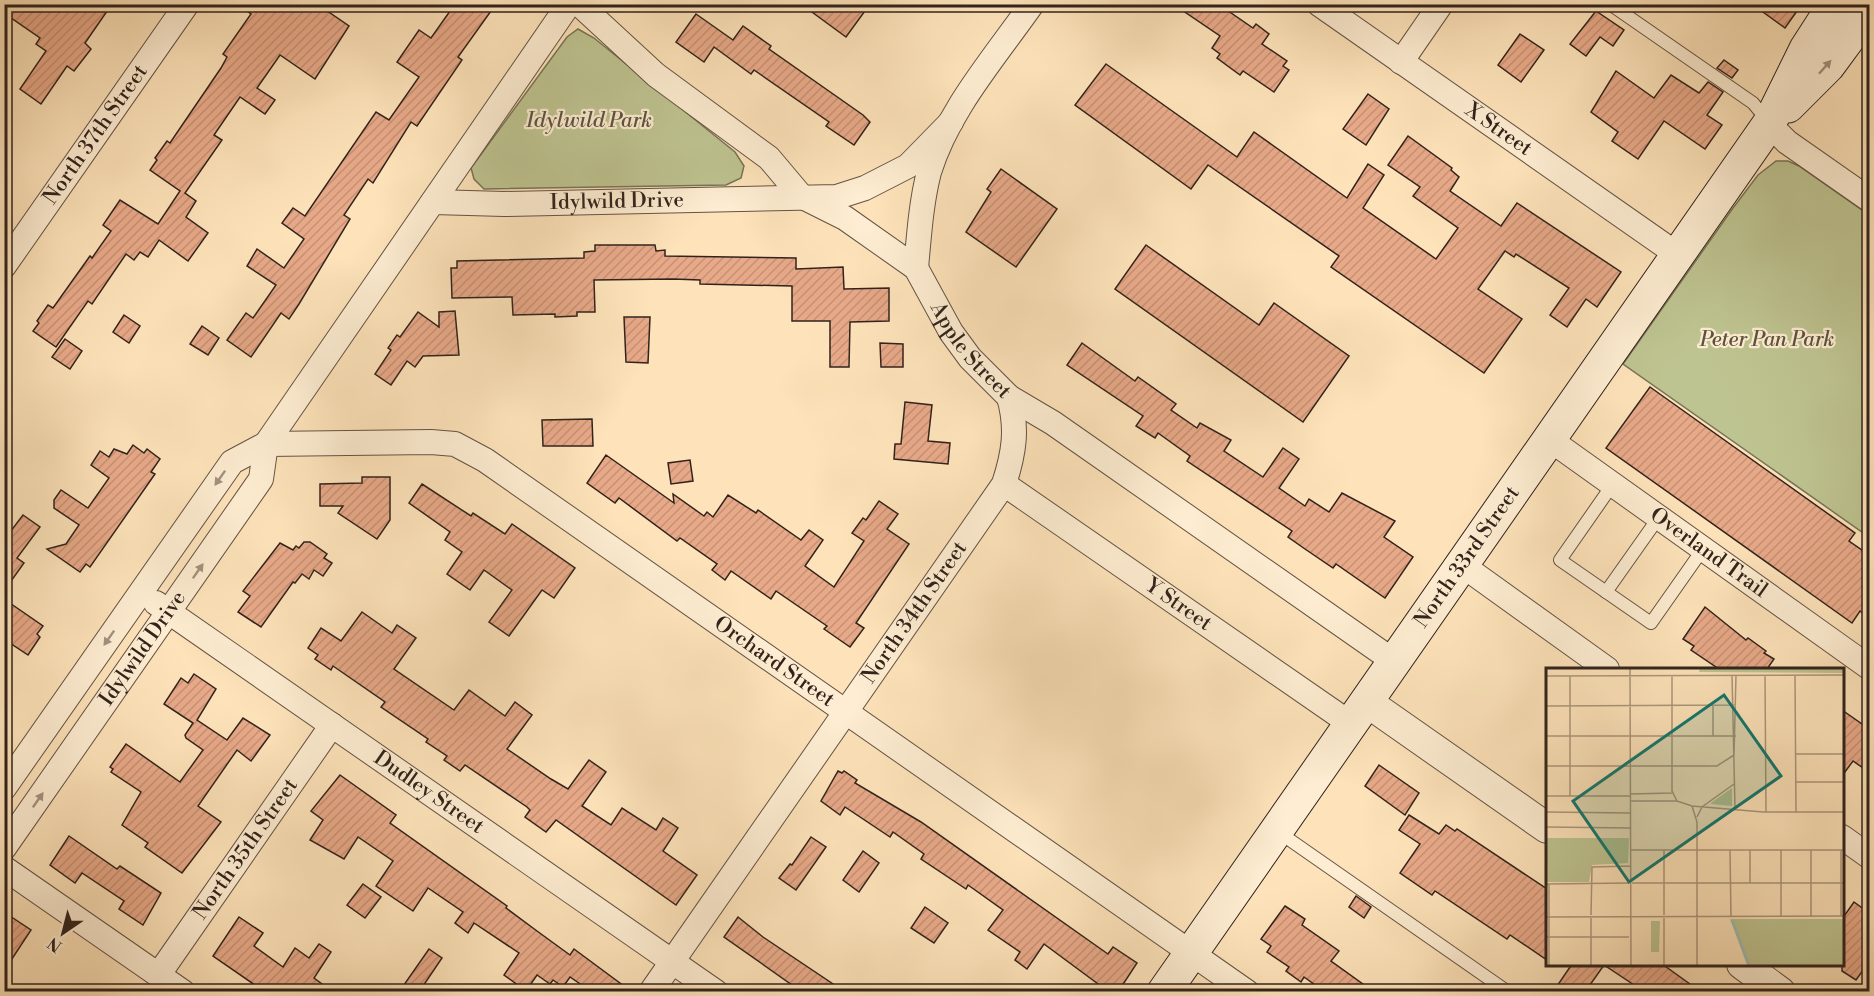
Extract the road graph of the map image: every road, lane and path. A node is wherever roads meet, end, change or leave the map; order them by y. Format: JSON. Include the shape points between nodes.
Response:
{"nodes":[{"id":1,"x":187,"y":4,"type":"edge"},
{"id":2,"x":569,"y":4,"type":"edge"},
{"id":3,"x":579,"y":4,"type":"edge"},
{"id":4,"x":1032,"y":4,"type":"edge"},
{"id":5,"x":1319,"y":4,"type":"edge"},
{"id":6,"x":1441,"y":4,"type":"edge"},
{"id":7,"x":1610,"y":4,"type":"edge"},
{"id":8,"x":1835,"y":4,"type":"edge"},
{"id":9,"x":1869,"y":9,"type":"edge"},
{"id":10,"x":1401,"y":62,"type":"junction"},
{"id":11,"x":951,"y":122,"type":"junction"},
{"id":12,"x":1769,"y":124,"type":"junction"},
{"id":13,"x":801,"y":196,"type":"junction"},
{"id":14,"x":1869,"y":200,"type":"edge"},
{"id":15,"x":433,"y":202,"type":"junction"},
{"id":16,"x":1678,"y":255,"type":"junction"},
{"id":17,"x":4,"y":266,"type":"edge"},
{"id":18,"x":916,"y":268,"type":"junction"},
{"id":19,"x":1009,"y":397,"type":"junction"},
{"id":20,"x":1549,"y":439,"type":"junction"},
{"id":21,"x":266,"y":444,"type":"junction"},
{"id":22,"x":1004,"y":484,"type":"junction"},
{"id":23,"x":1613,"y":484,"type":"junction"},
{"id":24,"x":1659,"y":517,"type":"junction"},
{"id":25,"x":1703,"y":549,"type":"junction"},
{"id":26,"x":1462,"y":565,"type":"junction"},
{"id":27,"x":141,"y":592,"type":"junction"},
{"id":28,"x":1606,"y":592,"type":"junction"},
{"id":29,"x":169,"y":612,"type":"junction"},
{"id":30,"x":1395,"y":662,"type":"junction"},
{"id":31,"x":1606,"y":668,"type":"edge"},
{"id":32,"x":1869,"y":668,"type":"edge"},
{"id":33,"x":846,"y":711,"type":"junction"},
{"id":34,"x":1359,"y":713,"type":"junction"},
{"id":35,"x":332,"y":725,"type":"junction"},
{"id":36,"x":4,"y":788,"type":"edge"},
{"id":37,"x":1546,"y":827,"type":"edge"},
{"id":38,"x":1276,"y":831,"type":"junction"},
{"id":39,"x":1844,"y":838,"type":"edge"},
{"id":40,"x":4,"y":848,"type":"edge"},
{"id":41,"x":1869,"y":857,"type":"edge"},
{"id":42,"x":4,"y":868,"type":"edge"},
{"id":43,"x":1192,"y":953,"type":"junction"},
{"id":44,"x":672,"y":961,"type":"junction"},
{"id":45,"x":1745,"y":966,"type":"edge"},
{"id":46,"x":159,"y":974,"type":"junction"},
{"id":47,"x":183,"y":992,"type":"edge"},
{"id":48,"x":651,"y":992,"type":"edge"},
{"id":49,"x":716,"y":992,"type":"edge"},
{"id":50,"x":1164,"y":992,"type":"edge"},
{"id":51,"x":1247,"y":992,"type":"edge"},
{"id":52,"x":1508,"y":992,"type":"edge"},
{"id":53,"x":1780,"y":992,"type":"edge"}],
"edges":[{"from":1,"to":17,"type":"street","name":"North 37th Street"},
{"from":2,"to":15,"type":"street","name":"Idylwild Drive"},
{"from":3,"to":13,"type":"street","name":"Apple Street","via":[[656,75],[769,158]]},
{"from":4,"to":11,"type":"street"},
{"from":5,"to":10,"type":"street","name":"X Street"},
{"from":6,"to":10,"type":"street"},
{"from":7,"to":12,"type":"lane","via":[[1753,103]]},
{"from":8,"to":12,"type":"main road","name":"North 33rd Street","via":[[1806,50]]},
{"from":12,"to":9,"type":"main road","name":"North 33rd Street","one_way":true,"via":[[1828,66]]},
{"from":10,"to":16,"type":"street","name":"X Street"},
{"from":11,"to":13,"type":"street","via":[[909,166],[837,197]]},
{"from":11,"to":18,"type":"street","via":[[926,185]]},
{"from":12,"to":14,"type":"street","via":[[1787,142]]},
{"from":12,"to":16,"type":"main road","name":"North 33rd Street"},
{"from":13,"to":15,"type":"street","name":"Idylwild Drive","via":[[504,204]]},
{"from":13,"to":18,"type":"street","name":"Apple Street","via":[[845,218]]},
{"from":15,"to":21,"type":"street","name":"Idylwild Drive"},
{"from":16,"to":20,"type":"main road","name":"North 33rd Street"},
{"from":18,"to":19,"type":"street","name":"Apple Street","via":[[951,332],[970,358]]},
{"from":19,"to":22,"type":"street","name":"North 34th Street","via":[[1016,439]]},
{"from":19,"to":30,"type":"street","name":"Apple Street","via":[[1053,423]]},
{"from":20,"to":23,"type":"street","name":"Overland Trail"},
{"from":20,"to":26,"type":"main road","name":"North 33rd Street"},
{"from":21,"to":27,"type":"street","name":"Idylwild Drive","one_way":true,"via":[[232,462]]},
{"from":29,"to":21,"type":"street","name":"Idylwild Drive","one_way":true,"via":[[261,479]]},
{"from":21,"to":33,"type":"street","name":"Orchard Street","via":[[455,444]]},
{"from":22,"to":33,"type":"street","name":"North 34th Street"},
{"from":22,"to":34,"type":"street","name":"Y Street"},
{"from":23,"to":24,"type":"street","name":"Overland Trail"},
{"from":23,"to":28,"type":"lane","via":[[1560,560]]},
{"from":24,"to":25,"type":"street","name":"Overland Trail"},
{"from":24,"to":28,"type":"lane"},
{"from":25,"to":28,"type":"lane","via":[[1651,623]]},
{"from":25,"to":32,"type":"street","name":"Overland Trail"},
{"from":26,"to":30,"type":"main road","name":"North 33rd Street"},
{"from":26,"to":31,"type":"street"},
{"from":27,"to":29,"type":"street","name":"Dudley Street"},
{"from":27,"to":36,"type":"street","name":"Idylwild Drive","one_way":true},
{"from":29,"to":35,"type":"street","name":"Dudley Street"},
{"from":40,"to":29,"type":"street","name":"Idylwild Drive","one_way":true},
{"from":30,"to":34,"type":"main road","name":"North 33rd Street"},
{"from":33,"to":43,"type":"street","name":"Orchard Street"},
{"from":33,"to":44,"type":"street","name":"North 34th Street"},
{"from":34,"to":37,"type":"street","name":"Y Street"},
{"from":34,"to":38,"type":"main road","name":"North 33rd Street"},
{"from":35,"to":44,"type":"street","name":"Dudley Street"},
{"from":35,"to":46,"type":"street","name":"North 35th Street"},
{"from":38,"to":43,"type":"main road","name":"North 33rd Street"},
{"from":38,"to":52,"type":"lane"},
{"from":39,"to":41,"type":"street"},
{"from":42,"to":46,"type":"street"},
{"from":43,"to":50,"type":"main road","name":"North 33rd Street"},
{"from":43,"to":51,"type":"street","name":"Orchard Street"},
{"from":44,"to":48,"type":"street","name":"North 34th Street"},
{"from":44,"to":49,"type":"street","name":"Dudley Street"},
{"from":45,"to":53,"type":"street"},
{"from":46,"to":47,"type":"street"}]}
